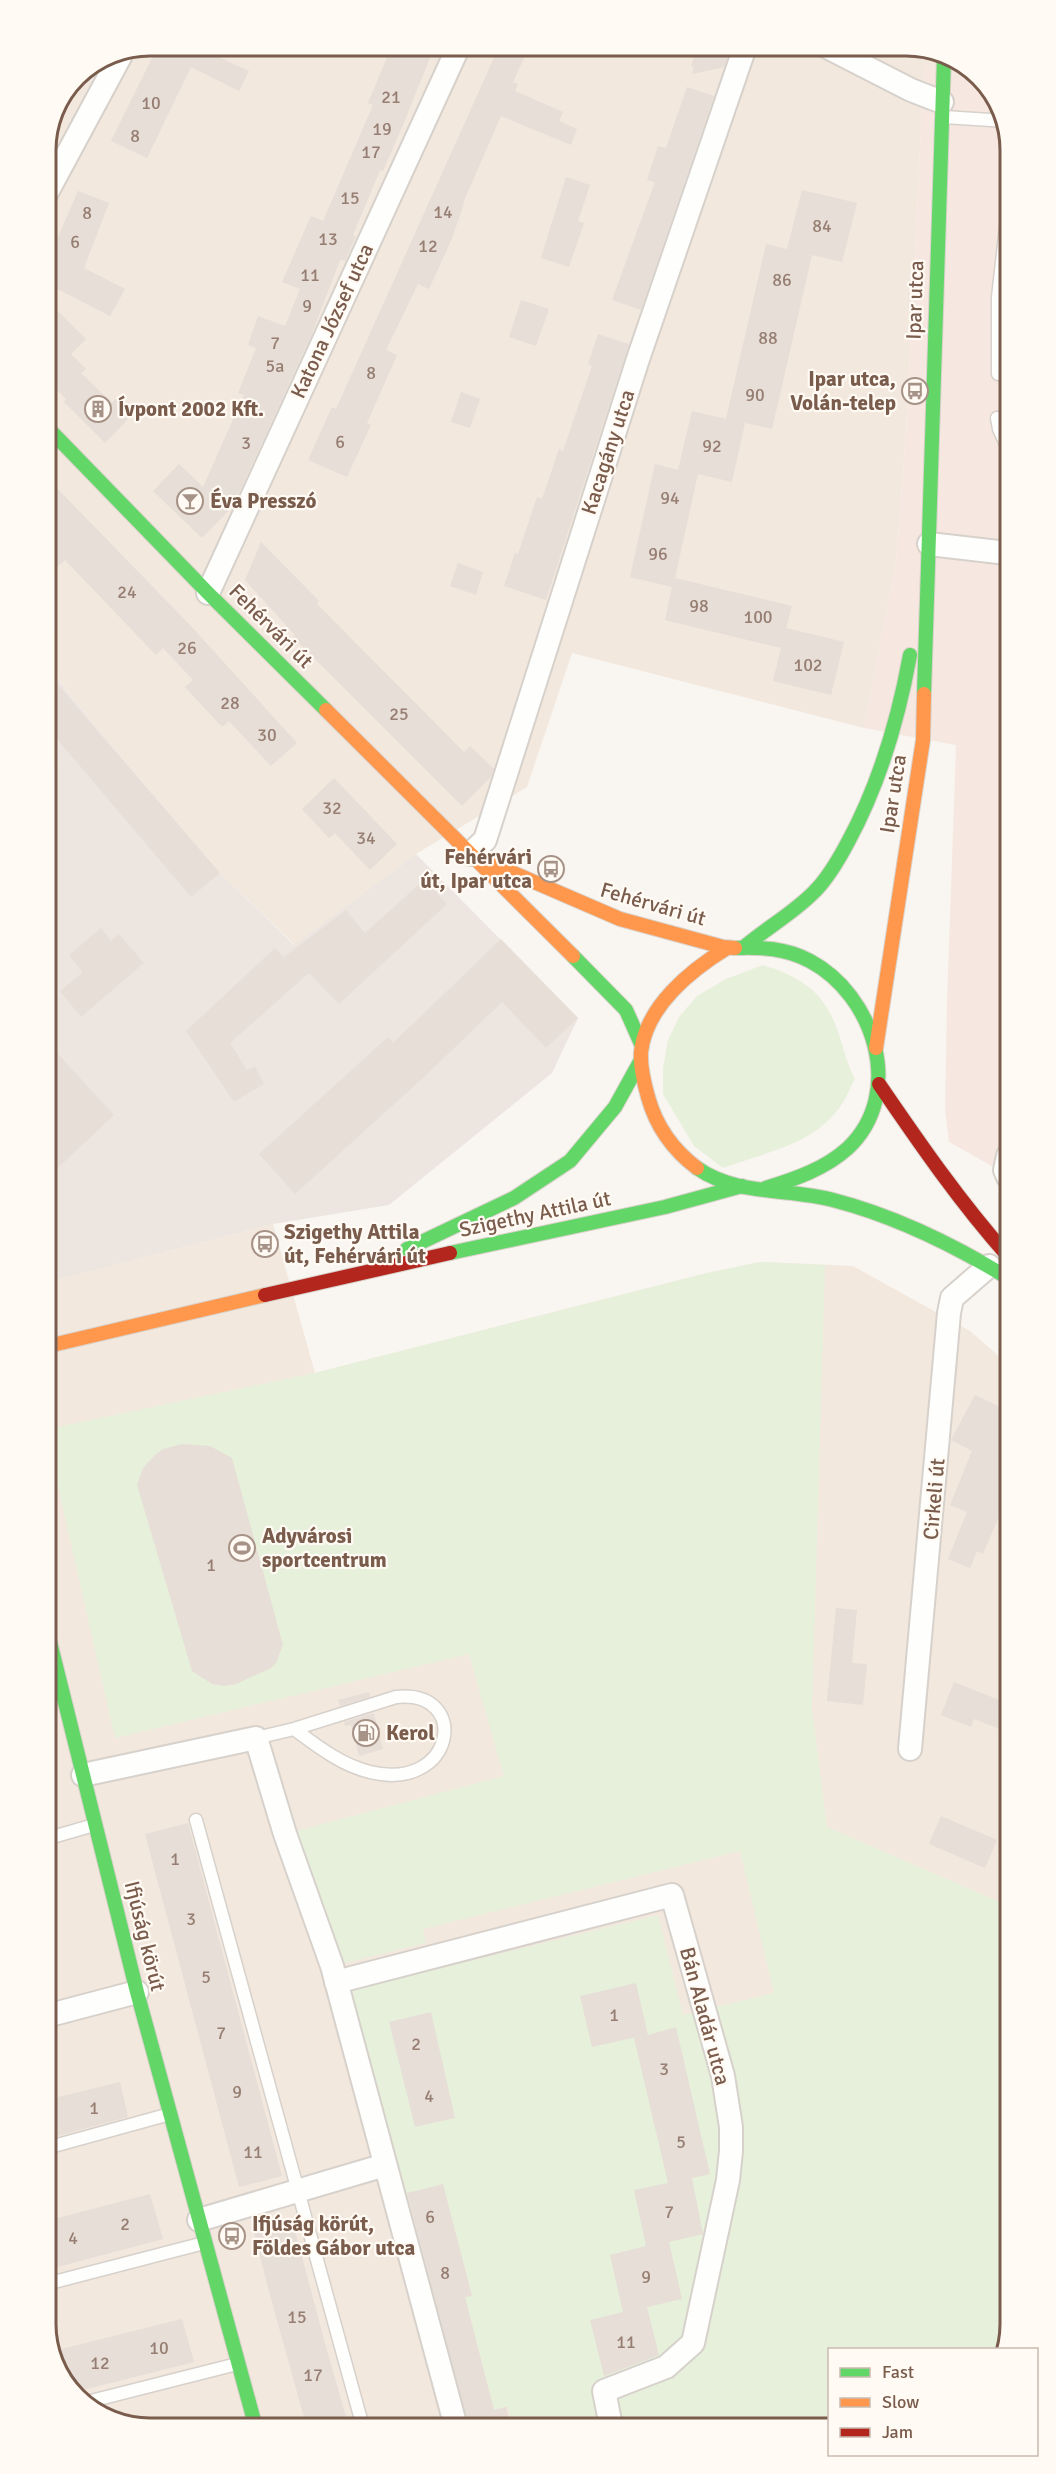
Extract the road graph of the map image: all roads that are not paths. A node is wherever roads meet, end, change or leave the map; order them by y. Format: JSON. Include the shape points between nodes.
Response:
{"nodes":[{"id":1,"x":454,"y":56,"type":"edge"},
{"id":2,"x":742,"y":56,"type":"edge"},
{"id":3,"x":845,"y":56,"type":"edge"},
{"id":4,"x":117,"y":62,"type":"edge"},
{"id":5,"x":944,"y":64,"type":"edge"},
{"id":6,"x":942,"y":109,"type":"junction"},
{"id":7,"x":995,"y":119,"type":"edge"},
{"id":8,"x":56,"y":176,"type":"edge"},
{"id":9,"x":1000,"y":285,"type":"edge"},
{"id":10,"x":998,"y":374,"type":"dead end"},
{"id":11,"x":997,"y":418,"type":"dead end"},
{"id":12,"x":1000,"y":431,"type":"edge"},
{"id":13,"x":56,"y":436,"type":"edge"},
{"id":14,"x":929,"y":544,"type":"junction"},
{"id":15,"x":1000,"y":552,"type":"edge"},
{"id":16,"x":208,"y":593,"type":"junction"},
{"id":17,"x":470,"y":854,"type":"junction"},
{"id":18,"x":727,"y":948,"type":"junction"},
{"id":19,"x":743,"y":948,"type":"junction"},
{"id":20,"x":642,"y":1046,"type":"junction"},
{"id":21,"x":876,"y":1048,"type":"junction"},
{"id":22,"x":641,"y":1060,"type":"junction"},
{"id":23,"x":879,"y":1084,"type":"junction"},
{"id":24,"x":742,"y":1186,"type":"junction"},
{"id":25,"x":766,"y":1188,"type":"junction"},
{"id":26,"x":998,"y":1261,"type":"edge"},
{"id":27,"x":336,"y":1278,"type":"junction"},
{"id":28,"x":56,"y":1344,"type":"edge"},
{"id":29,"x":56,"y":1666,"type":"edge"},
{"id":30,"x":294,"y":1729,"type":"junction"},
{"id":31,"x":256,"y":1738,"type":"junction"},
{"id":32,"x":910,"y":1749,"type":"dead end"},
{"id":33,"x":83,"y":1775,"type":"junction"},
{"id":34,"x":196,"y":1820,"type":"dead end"},
{"id":35,"x":96,"y":1825,"type":"junction"},
{"id":36,"x":56,"y":1836,"type":"edge"},
{"id":37,"x":336,"y":1982,"type":"junction"},
{"id":38,"x":138,"y":1992,"type":"junction"},
{"id":39,"x":56,"y":2014,"type":"edge"},
{"id":40,"x":171,"y":2114,"type":"junction"},
{"id":41,"x":56,"y":2145,"type":"edge"},
{"id":42,"x":385,"y":2165,"type":"junction"},
{"id":43,"x":298,"y":2190,"type":"junction"},
{"id":44,"x":199,"y":2220,"type":"junction"},
{"id":45,"x":205,"y":2242,"type":"junction"},
{"id":46,"x":56,"y":2281,"type":"edge"},
{"id":47,"x":238,"y":2364,"type":"junction"},
{"id":48,"x":94,"y":2400,"type":"edge"},
{"id":49,"x":252,"y":2418,"type":"edge"},
{"id":50,"x":361,"y":2418,"type":"edge"},
{"id":51,"x":454,"y":2418,"type":"edge"},
{"id":52,"x":609,"y":2418,"type":"edge"}],
"edges":[{"from":1,"to":16,"type":"street","name":"Katona József utca"},
{"from":2,"to":17,"type":"street","name":"Kacagány utca","via":[[637,362],[485,840]]},
{"from":3,"to":6,"type":"street"},
{"from":4,"to":8,"type":"street"},
{"from":5,"to":6,"type":"street","name":"Ipar utca"},
{"from":6,"to":7,"type":"lane"},
{"from":6,"to":14,"type":"street","name":"Ipar utca"},
{"from":9,"to":10,"type":"lane"},
{"from":11,"to":12,"type":"lane"},
{"from":13,"to":16,"type":"street","name":"Fehérvári út"},
{"from":14,"to":15,"type":"street"},
{"from":14,"to":19,"type":"street","name":"Ipar utca","via":[[898,718],[862,819],[816,890]]},
{"from":14,"to":21,"type":"street","name":"Ipar utca","via":[[923,740]]},
{"from":16,"to":17,"type":"street","name":"Fehérvári út"},
{"from":17,"to":18,"type":"street","name":"Fehérvári út","via":[[606,914]]},
{"from":17,"to":20,"type":"street","name":"Fehérvári út","via":[[610,992],[626,1010]]},
{"from":18,"to":19,"type":"street","name":"Fehérvári út"},
{"from":18,"to":20,"type":"street","name":"Fehérvári út","via":[[696,966],[683,980],[655,1016]]},
{"from":19,"to":21,"type":"street","name":"Fehérvári út","via":[[783,950],[827,970],[860,1006]]},
{"from":20,"to":22,"type":"street","name":"Fehérvári út"},
{"from":21,"to":23,"type":"street","name":"Fehérvári út"},
{"from":22,"to":24,"type":"street","name":"Fehérvári út","via":[[651,1109],[662,1133],[699,1171],[723,1183]]},
{"from":22,"to":27,"type":"street","name":"Szigethy Attila út","via":[[615,1107],[570,1161],[514,1198],[424,1242]]},
{"from":23,"to":25,"type":"street","name":"Fehérvári út","via":[[872,1113],[857,1140],[831,1163]]},
{"from":23,"to":26,"type":"street","name":"Fehérvári út"},
{"from":24,"to":25,"type":"street","name":"Fehérvári út"},
{"from":24,"to":27,"type":"street","name":"Szigethy Attila út","via":[[664,1208]]},
{"from":25,"to":26,"type":"street","name":"Fehérvári út","via":[[830,1199],[870,1211]]},
{"from":26,"to":32,"type":"street","name":"Cirkeli út","via":[[952,1298],[949,1313]]},
{"from":27,"to":28,"type":"street","name":"Szigethy Attila út"},
{"from":29,"to":33,"type":"street","name":"Ifjúság körút"},
{"from":30,"to":30,"type":"lane","via":[[327,1754],[371,1772],[417,1770],[435,1759],[444,1744],[439,1712],[426,1699],[410,1696]]},
{"from":30,"to":31,"type":"lane"},
{"from":31,"to":33,"type":"street"},
{"from":31,"to":37,"type":"street"},
{"from":33,"to":35,"type":"street","name":"Ifjúság körút"},
{"from":34,"to":43,"type":"lane"},
{"from":35,"to":36,"type":"lane"},
{"from":35,"to":38,"type":"street","name":"Ifjúság körút"},
{"from":37,"to":42,"type":"street"},
{"from":37,"to":52,"type":"street","name":"Bán Aladár utca","via":[[672,1895],[723,2076],[731,2127],[729,2180],[693,2343],[666,2367],[604,2391]]},
{"from":38,"to":39,"type":"street"},
{"from":38,"to":40,"type":"street","name":"Ifjúság körút"},
{"from":40,"to":41,"type":"lane"},
{"from":40,"to":44,"type":"street","name":"Ifjúság körút"},
{"from":42,"to":43,"type":"street"},
{"from":42,"to":51,"type":"street"},
{"from":43,"to":44,"type":"street"},
{"from":43,"to":50,"type":"lane"},
{"from":44,"to":45,"type":"street","name":"Ifjúság körút"},
{"from":45,"to":46,"type":"lane"},
{"from":45,"to":47,"type":"street","name":"Ifjúság körút"},
{"from":47,"to":48,"type":"lane"},
{"from":47,"to":49,"type":"street","name":"Ifjúság körút"}]}
